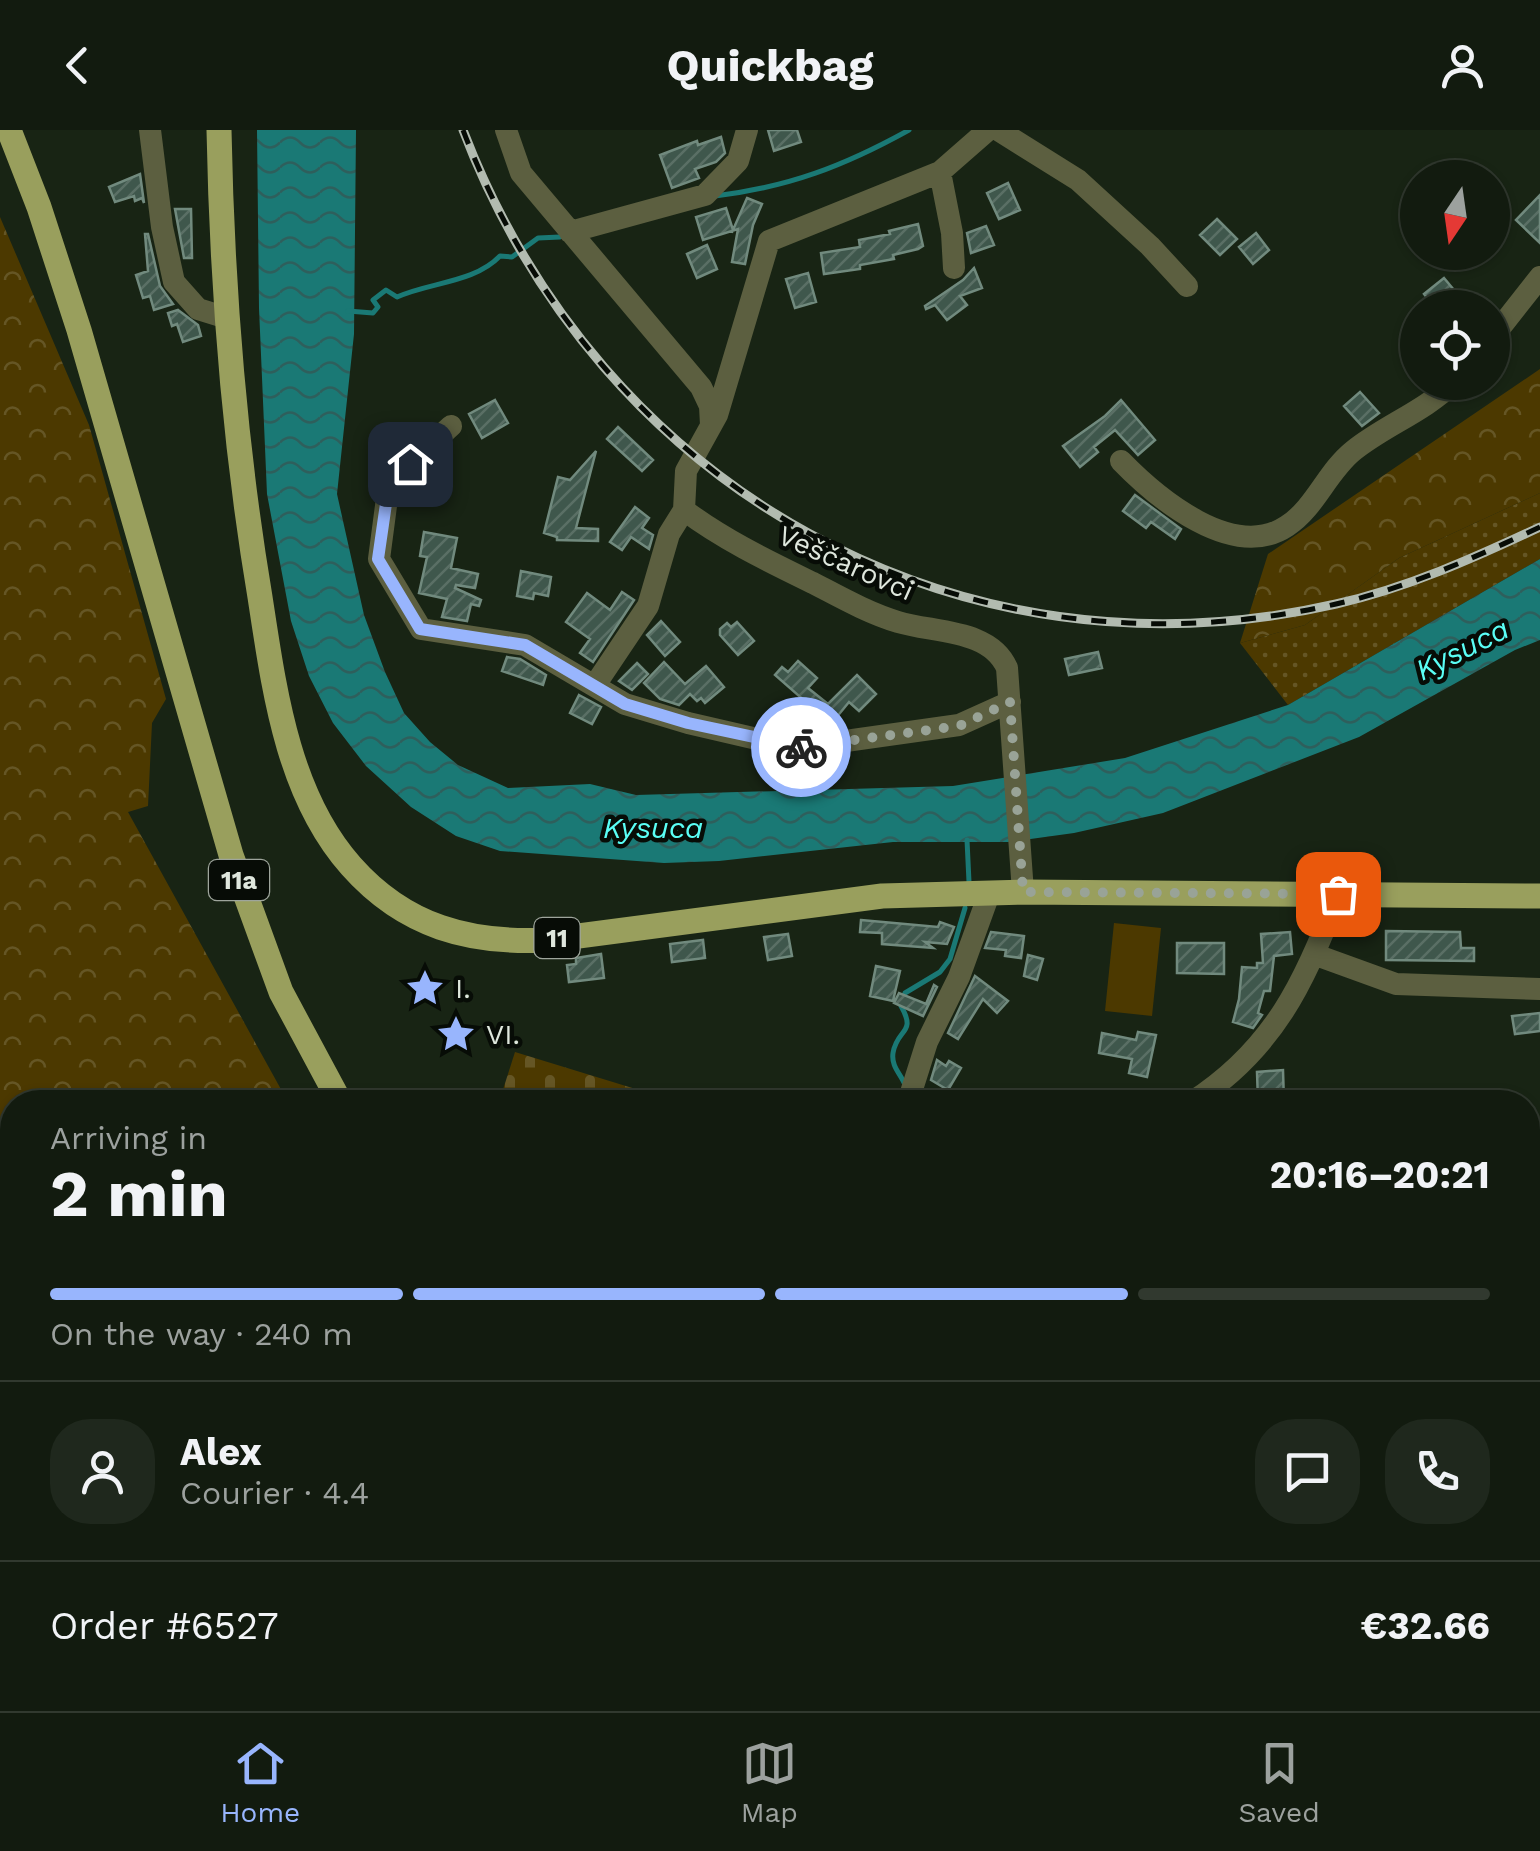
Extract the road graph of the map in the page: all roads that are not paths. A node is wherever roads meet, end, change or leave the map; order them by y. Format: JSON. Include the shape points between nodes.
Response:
{"nodes":[{"id":1,"x":9,"y":130,"type":"edge"},
{"id":2,"x":150,"y":130,"type":"edge"},
{"id":3,"x":218,"y":130,"type":"edge"},
{"id":4,"x":506,"y":130,"type":"edge"},
{"id":5,"x":746,"y":130,"type":"edge"},
{"id":6,"x":988,"y":130,"type":"edge"},
{"id":7,"x":998,"y":130,"type":"edge"},
{"id":8,"x":940,"y":172,"type":"junction"},
{"id":9,"x":570,"y":232,"type":"junction"},
{"id":10,"x":954,"y":268,"type":"dead end"},
{"id":11,"x":1540,"y":277,"type":"edge"},
{"id":12,"x":1187,"y":286,"type":"dead end"},
{"id":13,"x":1510,"y":315,"type":"edge"},
{"id":14,"x":226,"y":318,"type":"junction"},
{"id":15,"x":1432,"y":400,"type":"edge"},
{"id":16,"x":451,"y":426,"type":"dead end"},
{"id":17,"x":708,"y":433,"type":"junction"},
{"id":18,"x":1121,"y":461,"type":"dead end"},
{"id":19,"x":684,"y":510,"type":"junction"},
{"id":20,"x":594,"y":685,"type":"junction"},
{"id":21,"x":1010,"y":702,"type":"junction"},
{"id":22,"x":1023,"y":892,"type":"junction"},
{"id":23,"x":989,"y":894,"type":"junction"},
{"id":24,"x":1338,"y":894,"type":"junction"},
{"id":25,"x":1540,"y":896,"type":"edge"},
{"id":26,"x":1316,"y":956,"type":"junction"},
{"id":27,"x":1540,"y":989,"type":"edge"},
{"id":28,"x":334,"y":1090,"type":"edge"},
{"id":29,"x":912,"y":1090,"type":"edge"},
{"id":30,"x":1210,"y":1090,"type":"edge"}],
"edges":[{"from":1,"to":28,"type":"main road","number":"11a","via":[[79,330],[236,872],[281,992]]},
{"from":2,"to":14,"type":"street","via":[[174,282],[198,309]]},
{"from":3,"to":14,"type":"main road","number":"11"},
{"from":4,"to":9,"type":"street","via":[[521,173]]},
{"from":5,"to":9,"type":"street","via":[[738,161],[705,195]]},
{"from":6,"to":8,"type":"street"},
{"from":7,"to":12,"type":"street","via":[[1078,180]]},
{"from":8,"to":10,"type":"street"},
{"from":8,"to":17,"type":"street","via":[[769,241]]},
{"from":9,"to":17,"type":"street","via":[[701,387],[712,414]]},
{"from":11,"to":13,"type":"street"},
{"from":14,"to":23,"type":"main road","number":"11","via":[[244,499],[291,755],[334,844],[394,903],[447,930],[505,942],[882,896]]},
{"from":15,"to":18,"type":"street","via":[[1353,451],[1301,514],[1270,534],[1202,524],[1146,487]]},
{"from":16,"to":20,"type":"street","via":[[389,483],[378,559],[420,629],[525,645]]},
{"from":17,"to":19,"type":"street","via":[[686,471]]},
{"from":19,"to":20,"type":"street","via":[[669,534],[648,606]]},
{"from":19,"to":21,"type":"street","name":"Veščarovci","via":[[720,536],[868,611],[984,642],[1007,668]]},
{"from":20,"to":21,"type":"street","via":[[625,704],[796,748],[959,726]]},
{"from":21,"to":22,"type":"street","name":"Veščarovci"},
{"from":22,"to":23,"type":"main road","number":"11"},
{"from":22,"to":24,"type":"main road","number":"11"},
{"from":23,"to":29,"type":"street"},
{"from":24,"to":25,"type":"main road","number":"11"},
{"from":24,"to":26,"type":"street"},
{"from":26,"to":27,"type":"street","via":[[1396,984]]},
{"from":26,"to":30,"type":"street","via":[[1278,1024],[1236,1072]]}]}
